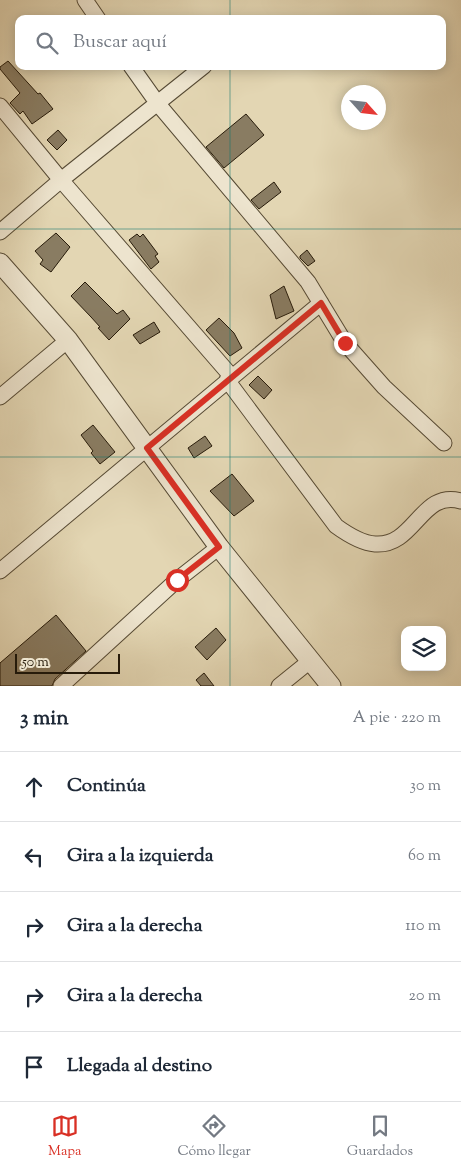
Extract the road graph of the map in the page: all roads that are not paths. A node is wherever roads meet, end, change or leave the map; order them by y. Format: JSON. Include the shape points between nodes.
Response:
{"nodes":[{"id":1,"x":85,"y":0,"type":"edge"},
{"id":2,"x":95,"y":15,"type":"edge"},
{"id":3,"x":135,"y":70,"type":"edge"},
{"id":4,"x":199,"y":70,"type":"edge"},
{"id":5,"x":158,"y":104,"type":"junction"},
{"id":6,"x":0,"y":106,"type":"edge"},
{"id":7,"x":61,"y":180,"type":"junction"},
{"id":8,"x":0,"y":232,"type":"edge"},
{"id":9,"x":0,"y":263,"type":"edge"},
{"id":10,"x":321,"y":303,"type":"junction"},
{"id":11,"x":68,"y":340,"type":"junction"},
{"id":12,"x":230,"y":378,"type":"junction"},
{"id":13,"x":0,"y":396,"type":"edge"},
{"id":14,"x":444,"y":443,"type":"dead end"},
{"id":15,"x":147,"y":448,"type":"junction"},
{"id":16,"x":461,"y":501,"type":"edge"},
{"id":17,"x":219,"y":547,"type":"junction"},
{"id":18,"x":0,"y":572,"type":"edge"},
{"id":19,"x":310,"y":661,"type":"junction"},
{"id":20,"x":61,"y":686,"type":"edge"},
{"id":21,"x":279,"y":686,"type":"edge"},
{"id":22,"x":331,"y":686,"type":"edge"}],
"edges":[{"from":1,"to":2,"type":"street"},
{"from":3,"to":5,"type":"street"},
{"from":4,"to":5,"type":"street"},
{"from":5,"to":7,"type":"street"},
{"from":5,"to":10,"type":"street","via":[[308,282]]},
{"from":6,"to":7,"type":"street"},
{"from":7,"to":8,"type":"street"},
{"from":7,"to":12,"type":"street"},
{"from":9,"to":11,"type":"street"},
{"from":10,"to":12,"type":"street"},
{"from":10,"to":14,"type":"street","via":[[345,343],[377,380]]},
{"from":11,"to":13,"type":"street"},
{"from":11,"to":15,"type":"street"},
{"from":12,"to":15,"type":"street"},
{"from":12,"to":16,"type":"street","via":[[336,526],[352,536],[375,544],[391,542],[401,538],[423,513],[443,499]]},
{"from":15,"to":17,"type":"street"},
{"from":15,"to":18,"type":"street"},
{"from":17,"to":19,"type":"street"},
{"from":17,"to":20,"type":"street","via":[[177,580]]},
{"from":19,"to":21,"type":"street"},
{"from":19,"to":22,"type":"street"}]}
